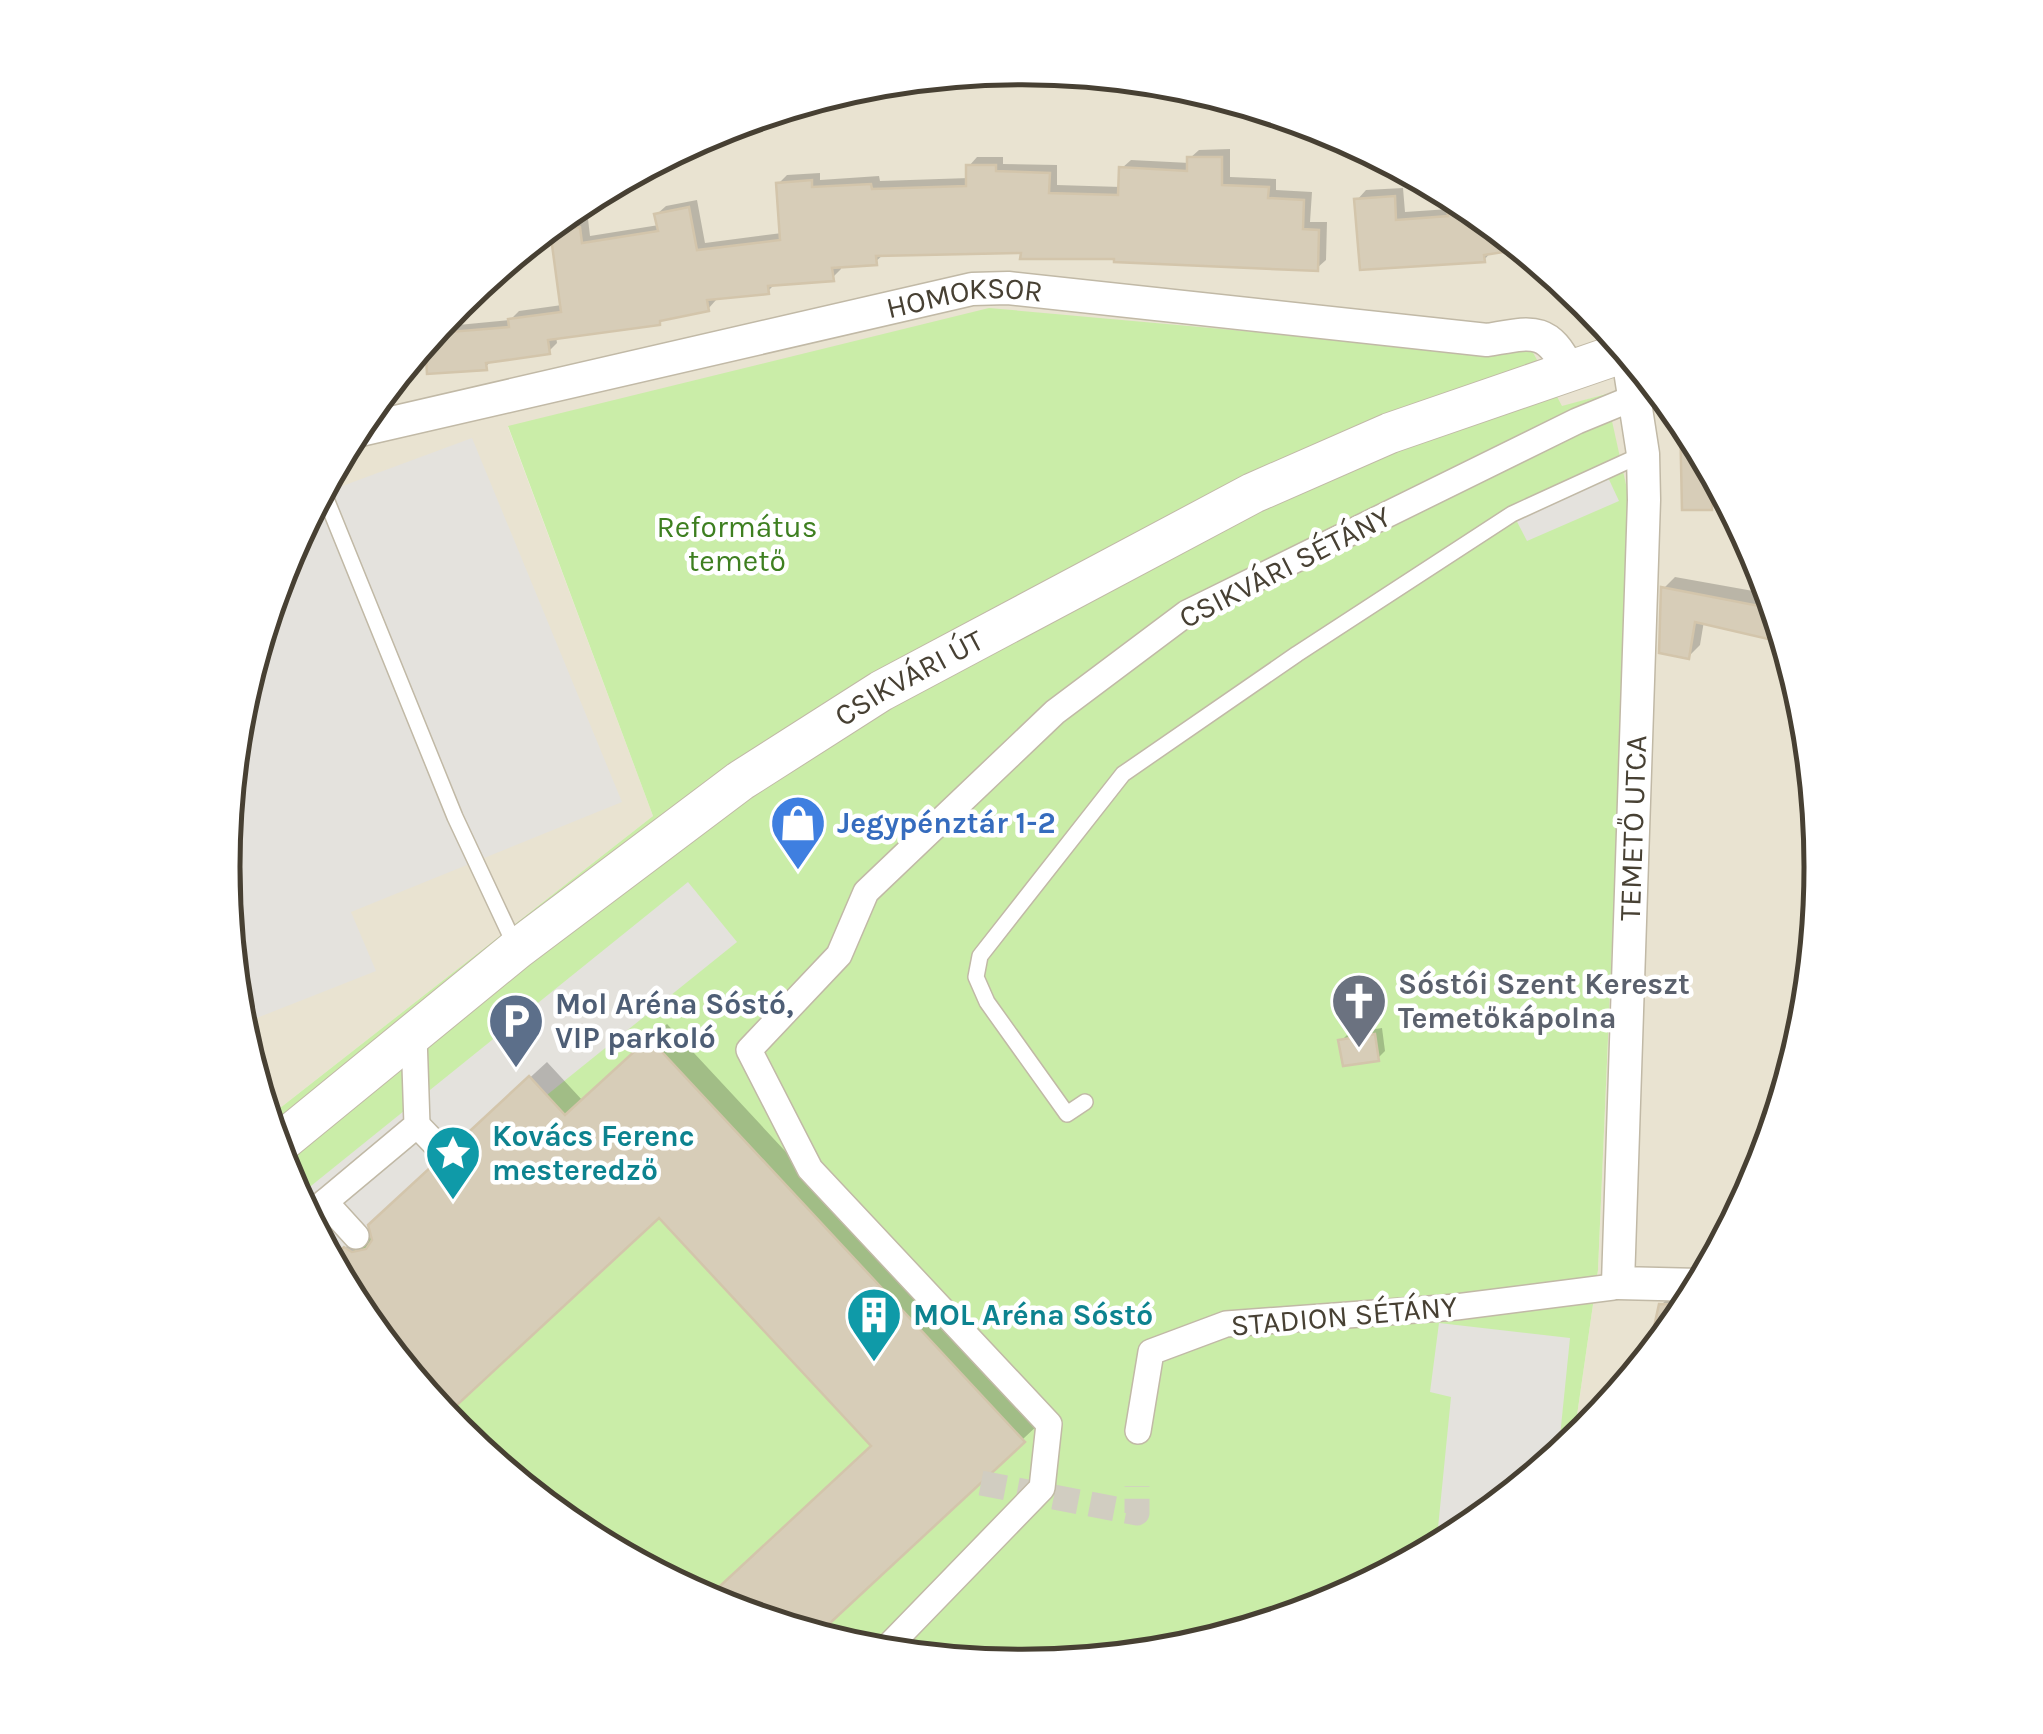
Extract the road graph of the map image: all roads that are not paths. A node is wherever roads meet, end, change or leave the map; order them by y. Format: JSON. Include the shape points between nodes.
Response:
{"nodes":[{"id":1,"x":1613,"y":356,"type":"edge"},
{"id":2,"x":1568,"y":370,"type":"junction"},
{"id":3,"x":1631,"y":378,"type":"edge"},
{"id":4,"x":1634,"y":398,"type":"junction"},
{"id":5,"x":376,"y":427,"type":"edge"},
{"id":6,"x":1644,"y":454,"type":"junction"},
{"id":7,"x":328,"y":505,"type":"edge"},
{"id":8,"x":517,"y":949,"type":"junction"},
{"id":9,"x":414,"y":1036,"type":"junction"},
{"id":10,"x":1085,"y":1102,"type":"dead end"},
{"id":11,"x":417,"y":1124,"type":"junction"},
{"id":12,"x":288,"y":1137,"type":"edge"},
{"id":13,"x":444,"y":1154,"type":"dead end"},
{"id":14,"x":318,"y":1208,"type":"edge"},
{"id":15,"x":320,"y":1212,"type":"edge"},
{"id":16,"x":356,"y":1236,"type":"dead end"},
{"id":17,"x":1618,"y":1283,"type":"junction"},
{"id":18,"x":1682,"y":1285,"type":"edge"},
{"id":19,"x":1138,"y":1430,"type":"dead end"},
{"id":20,"x":896,"y":1638,"type":"edge"}],
"edges":[{"from":1,"to":2,"type":"street","name":"CSIKVÁRI ÚT"},
{"from":2,"to":5,"type":"street","name":"HOMOKSOR","via":[[1556,346],[1532,332],[1487,340],[972,289]]},
{"from":2,"to":8,"type":"street","name":"CSIKVÁRI ÚT","via":[[1390,433],[1253,493],[897,682],[740,781]]},
{"from":3,"to":4,"type":"street","name":"TEMETŐ UTCA"},
{"from":4,"to":6,"type":"street","name":"TEMETŐ UTCA"},
{"from":4,"to":20,"type":"street","name":"CSIKVÁRI SÉTÁNY","via":[[1187,613],[1054,712],[866,892],[839,956],[749,1050],[810,1169],[1049,1424],[1042,1488]]},
{"from":6,"to":10,"type":"lane","via":[[1496,524],[1123,774],[980,956],[976,977],[1066,1114]]},
{"from":6,"to":17,"type":"street","name":"TEMETŐ UTCA"},
{"from":7,"to":8,"type":"lane","via":[[455,818]]},
{"from":8,"to":9,"type":"street","name":"CSIKVÁRI ÚT"},
{"from":9,"to":11,"type":"street"},
{"from":9,"to":12,"type":"street","name":"CSIKVÁRI ÚT"},
{"from":11,"to":13,"type":"street"},
{"from":11,"to":14,"type":"street"},
{"from":15,"to":16,"type":"street"},
{"from":17,"to":18,"type":"street"},
{"from":17,"to":19,"type":"street","name":"STADION SÉTÁNY","via":[[1456,1307],[1226,1324],[1152,1352]]}]}
